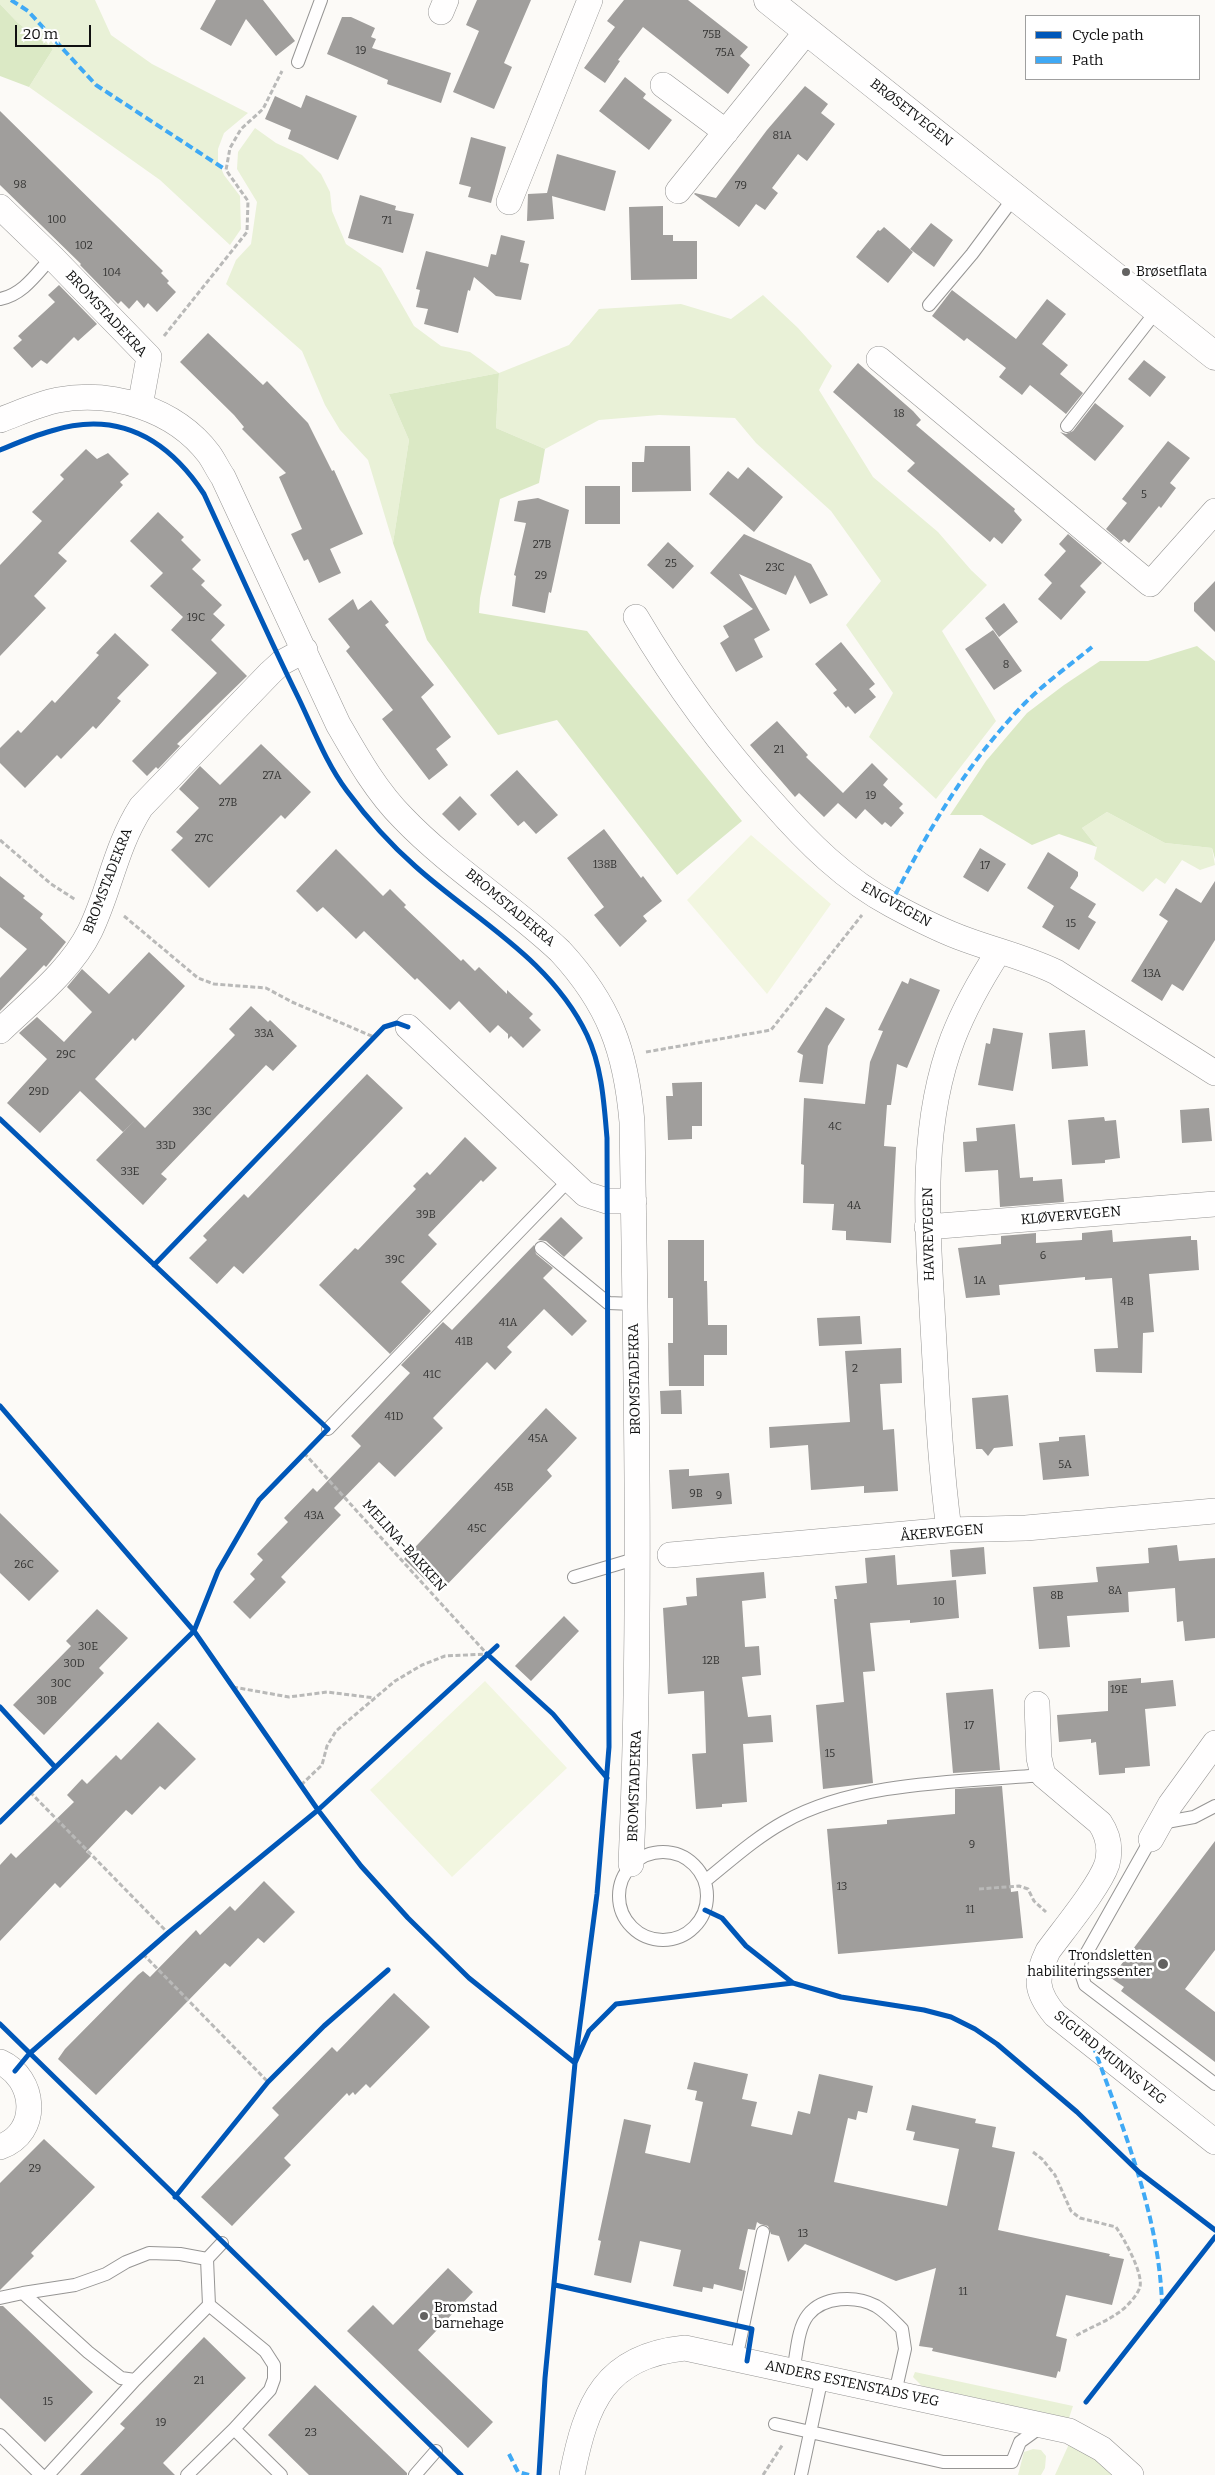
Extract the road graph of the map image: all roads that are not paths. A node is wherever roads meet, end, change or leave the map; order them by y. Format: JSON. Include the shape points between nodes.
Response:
{"nodes":[{"id":1,"x":321,"y":0,"type":"edge"},
{"id":2,"x":590,"y":0,"type":"edge"},
{"id":3,"x":768,"y":0,"type":"edge"},
{"id":4,"x":807,"y":31,"type":"junction"},
{"id":5,"x":298,"y":62,"type":"road end"},
{"id":6,"x":663,"y":85,"type":"dead end"},
{"id":7,"x":726,"y":132,"type":"junction"},
{"id":8,"x":678,"y":190,"type":"dead end"},
{"id":9,"x":1015,"y":196,"type":"junction"},
{"id":10,"x":509,"y":202,"type":"dead end"},
{"id":11,"x":0,"y":207,"type":"edge"},
{"id":12,"x":52,"y":257,"type":"junction"},
{"id":13,"x":0,"y":299,"type":"edge"},
{"id":14,"x":929,"y":305,"type":"dead end"},
{"id":15,"x":1158,"y":309,"type":"junction"},
{"id":16,"x":1215,"y":356,"type":"edge"},
{"id":17,"x":880,"y":359,"type":"dead end"},
{"id":18,"x":140,"y":406,"type":"junction"},
{"id":19,"x":0,"y":420,"type":"edge"},
{"id":20,"x":1067,"y":426,"type":"dead end"},
{"id":21,"x":1215,"y":512,"type":"edge"},
{"id":22,"x":636,"y":617,"type":"dead end"},
{"id":23,"x":305,"y":650,"type":"junction"},
{"id":24,"x":999,"y":952,"type":"junction"},
{"id":25,"x":408,"y":1027,"type":"road end"},
{"id":26,"x":0,"y":1031,"type":"edge"},
{"id":27,"x":1215,"y":1073,"type":"edge"},
{"id":28,"x":569,"y":1180,"type":"junction"},
{"id":29,"x":634,"y":1201,"type":"junction"},
{"id":30,"x":1215,"y":1204,"type":"edge"},
{"id":31,"x":927,"y":1227,"type":"junction"},
{"id":32,"x":541,"y":1248,"type":"dead end"},
{"id":33,"x":634,"y":1304,"type":"junction"},
{"id":34,"x":328,"y":1429,"type":"road end"},
{"id":35,"x":1215,"y":1511,"type":"edge"},
{"id":36,"x":949,"y":1530,"type":"junction"},
{"id":37,"x":670,"y":1555,"type":"dead end"},
{"id":38,"x":638,"y":1558,"type":"junction"},
{"id":39,"x":574,"y":1577,"type":"dead end"},
{"id":40,"x":1037,"y":1704,"type":"dead end"},
{"id":41,"x":1215,"y":1743,"type":"edge"},
{"id":42,"x":1043,"y":1775,"type":"junction"},
{"id":43,"x":1215,"y":1806,"type":"edge"},
{"id":44,"x":1156,"y":1831,"type":"junction"},
{"id":45,"x":632,"y":1864,"type":"junction"},
{"id":46,"x":705,"y":1881,"type":"junction"},
{"id":47,"x":0,"y":2062,"type":"edge"},
{"id":48,"x":1215,"y":2084,"type":"edge"},
{"id":49,"x":1215,"y":2142,"type":"edge"},
{"id":50,"x":0,"y":2147,"type":"edge"},
{"id":51,"x":763,"y":2232,"type":"dead end"},
{"id":52,"x":222,"y":2243,"type":"dead end"},
{"id":53,"x":207,"y":2259,"type":"junction"},
{"id":54,"x":23,"y":2293,"type":"junction"},
{"id":55,"x":0,"y":2298,"type":"edge"},
{"id":56,"x":209,"y":2305,"type":"junction"},
{"id":57,"x":736,"y":2359,"type":"junction"},
{"id":58,"x":793,"y":2371,"type":"junction"},
{"id":59,"x":822,"y":2377,"type":"junction"},
{"id":60,"x":135,"y":2380,"type":"junction"},
{"id":61,"x":895,"y":2393,"type":"junction"},
{"id":62,"x":775,"y":2424,"type":"dead end"},
{"id":63,"x":1043,"y":2425,"type":"junction"},
{"id":64,"x":234,"y":2429,"type":"junction"},
{"id":65,"x":810,"y":2431,"type":"junction"},
{"id":66,"x":0,"y":2435,"type":"edge"},
{"id":67,"x":436,"y":2451,"type":"dead end"},
{"id":68,"x":41,"y":2475,"type":"edge"},
{"id":69,"x":48,"y":2475,"type":"edge"},
{"id":70,"x":187,"y":2475,"type":"edge"},
{"id":71,"x":281,"y":2475,"type":"edge"},
{"id":72,"x":415,"y":2475,"type":"edge"},
{"id":73,"x":572,"y":2475,"type":"edge"},
{"id":74,"x":802,"y":2475,"type":"edge"},
{"id":75,"x":1131,"y":2475,"type":"edge"}],
"edges":[{"from":1,"to":5,"type":"lane"},
{"from":2,"to":10,"type":"street"},
{"from":3,"to":4,"type":"street","name":"BRØSETVEGEN"},
{"from":4,"to":7,"type":"street"},
{"from":4,"to":9,"type":"street","name":"BRØSETVEGEN"},
{"from":6,"to":7,"type":"street"},
{"from":7,"to":8,"type":"street"},
{"from":9,"to":14,"type":"lane"},
{"from":9,"to":15,"type":"street","name":"BRØSETVEGEN"},
{"from":11,"to":12,"type":"street","name":"BROMSTADEKRA"},
{"from":12,"to":13,"type":"lane","via":[[24,288]]},
{"from":12,"to":18,"type":"street","name":"BROMSTADEKRA","via":[[149,357]]},
{"from":15,"to":16,"type":"street","name":"BRØSETVEGEN"},
{"from":15,"to":20,"type":"lane"},
{"from":17,"to":21,"type":"street","via":[[1150,584]]},
{"from":18,"to":19,"type":"street","name":"BROMSTADEKRA","via":[[121,400],[79,398],[34,407]]},
{"from":18,"to":23,"type":"street","name":"BROMSTADEKRA","via":[[168,419],[209,454]]},
{"from":22,"to":24,"type":"street","name":"ENGVEGEN","via":[[663,662],[730,756],[824,856],[876,897],[931,925]]},
{"from":23,"to":26,"type":"street","name":"BROMSTADEKRA","via":[[270,673],[141,807],[119,847],[100,908],[78,951]]},
{"from":23,"to":29,"type":"street","name":"BROMSTADEKRA","via":[[338,724],[377,787],[402,817],[537,929],[573,964],[596,996],[622,1056],[629,1087]]},
{"from":24,"to":27,"type":"street","name":"ENGVEGEN","via":[[1036,962],[1056,972]]},
{"from":24,"to":31,"type":"street","name":"HAVREVEGEN","via":[[967,1004],[952,1039],[939,1084],[931,1143]]},
{"from":25,"to":28,"type":"street"},
{"from":28,"to":29,"type":"street","via":[[596,1199]]},
{"from":28,"to":34,"type":"lane"},
{"from":29,"to":33,"type":"street","name":"BROMSTADEKRA"},
{"from":30,"to":31,"type":"street","name":"KLØVERVEGEN"},
{"from":31,"to":36,"type":"street","name":"HAVREVEGEN","via":[[939,1431]]},
{"from":32,"to":33,"type":"lane","via":[[608,1303]]},
{"from":33,"to":38,"type":"street","name":"BROMSTADEKRA"},
{"from":35,"to":36,"type":"street","name":"ÅKERVEGEN","via":[[1026,1528]]},
{"from":36,"to":37,"type":"street","name":"ÅKERVEGEN"},
{"from":38,"to":39,"type":"lane"},
{"from":38,"to":45,"type":"street","name":"BROMSTADEKRA"},
{"from":40,"to":42,"type":"street","via":[[1037,1740]]},
{"from":41,"to":44,"type":"street","via":[[1170,1805]]},
{"from":42,"to":46,"type":"lane","via":[[899,1788],[841,1798],[778,1825]]},
{"from":42,"to":49,"type":"street","name":"SIGURD MUNNS VEG","via":[[1100,1823],[1108,1842],[1107,1863],[1102,1875],[1048,1951],[1039,1971],[1040,1994],[1055,2015]]},
{"from":43,"to":44,"type":"lane"},
{"from":44,"to":48,"type":"lane","via":[[1082,1961],[1082,1978],[1085,1985]]},
{"from":45,"to":46,"type":"lane","name":"BROMSTADEKRA","via":[[643,1856],[673,1853],[686,1858]]},
{"from":45,"to":46,"type":"lane","name":"BROMSTADEKRA","via":[[620,1885],[620,1910],[627,1923],[649,1939],[677,1939],[699,1922],[705,1910]]},
{"from":47,"to":50,"type":"street","via":[[15,2071],[24,2082],[29,2096],[29,2111],[16,2137]]},
{"from":51,"to":57,"type":"lane"},
{"from":52,"to":53,"type":"lane"},
{"from":53,"to":54,"type":"lane","via":[[180,2254],[149,2254],[75,2285]]},
{"from":53,"to":56,"type":"lane"},
{"from":54,"to":55,"type":"lane"},
{"from":54,"to":60,"type":"lane","via":[[121,2378]]},
{"from":56,"to":60,"type":"lane"},
{"from":56,"to":64,"type":"lane","via":[[265,2351],[274,2365],[270,2390]]},
{"from":57,"to":58,"type":"street","name":"ANDERS ESTENSTADS VEG"},
{"from":57,"to":73,"type":"street","name":"ANDERS ESTENSTADS VEG","via":[[686,2348],[666,2350],[628,2364],[613,2376],[594,2404],[579,2438]]},
{"from":58,"to":59,"type":"street","name":"ANDERS ESTENSTADS VEG"},
{"from":58,"to":61,"type":"lane","via":[[808,2315],[823,2303],[841,2299],[860,2301],[876,2306],[902,2329],[905,2349]]},
{"from":59,"to":61,"type":"street","name":"ANDERS ESTENSTADS VEG"},
{"from":59,"to":65,"type":"lane"},
{"from":60,"to":69,"type":"lane"},
{"from":61,"to":63,"type":"street","name":"ANDERS ESTENSTADS VEG"},
{"from":62,"to":65,"type":"lane"},
{"from":63,"to":65,"type":"lane","via":[[1020,2442],[1012,2462],[943,2462]]},
{"from":63,"to":75,"type":"street","name":"ANDERS ESTENSTADS VEG","via":[[1086,2439]]},
{"from":64,"to":70,"type":"lane"},
{"from":64,"to":71,"type":"lane"},
{"from":65,"to":74,"type":"lane"},
{"from":66,"to":68,"type":"lane"},
{"from":67,"to":72,"type":"lane"}]}
